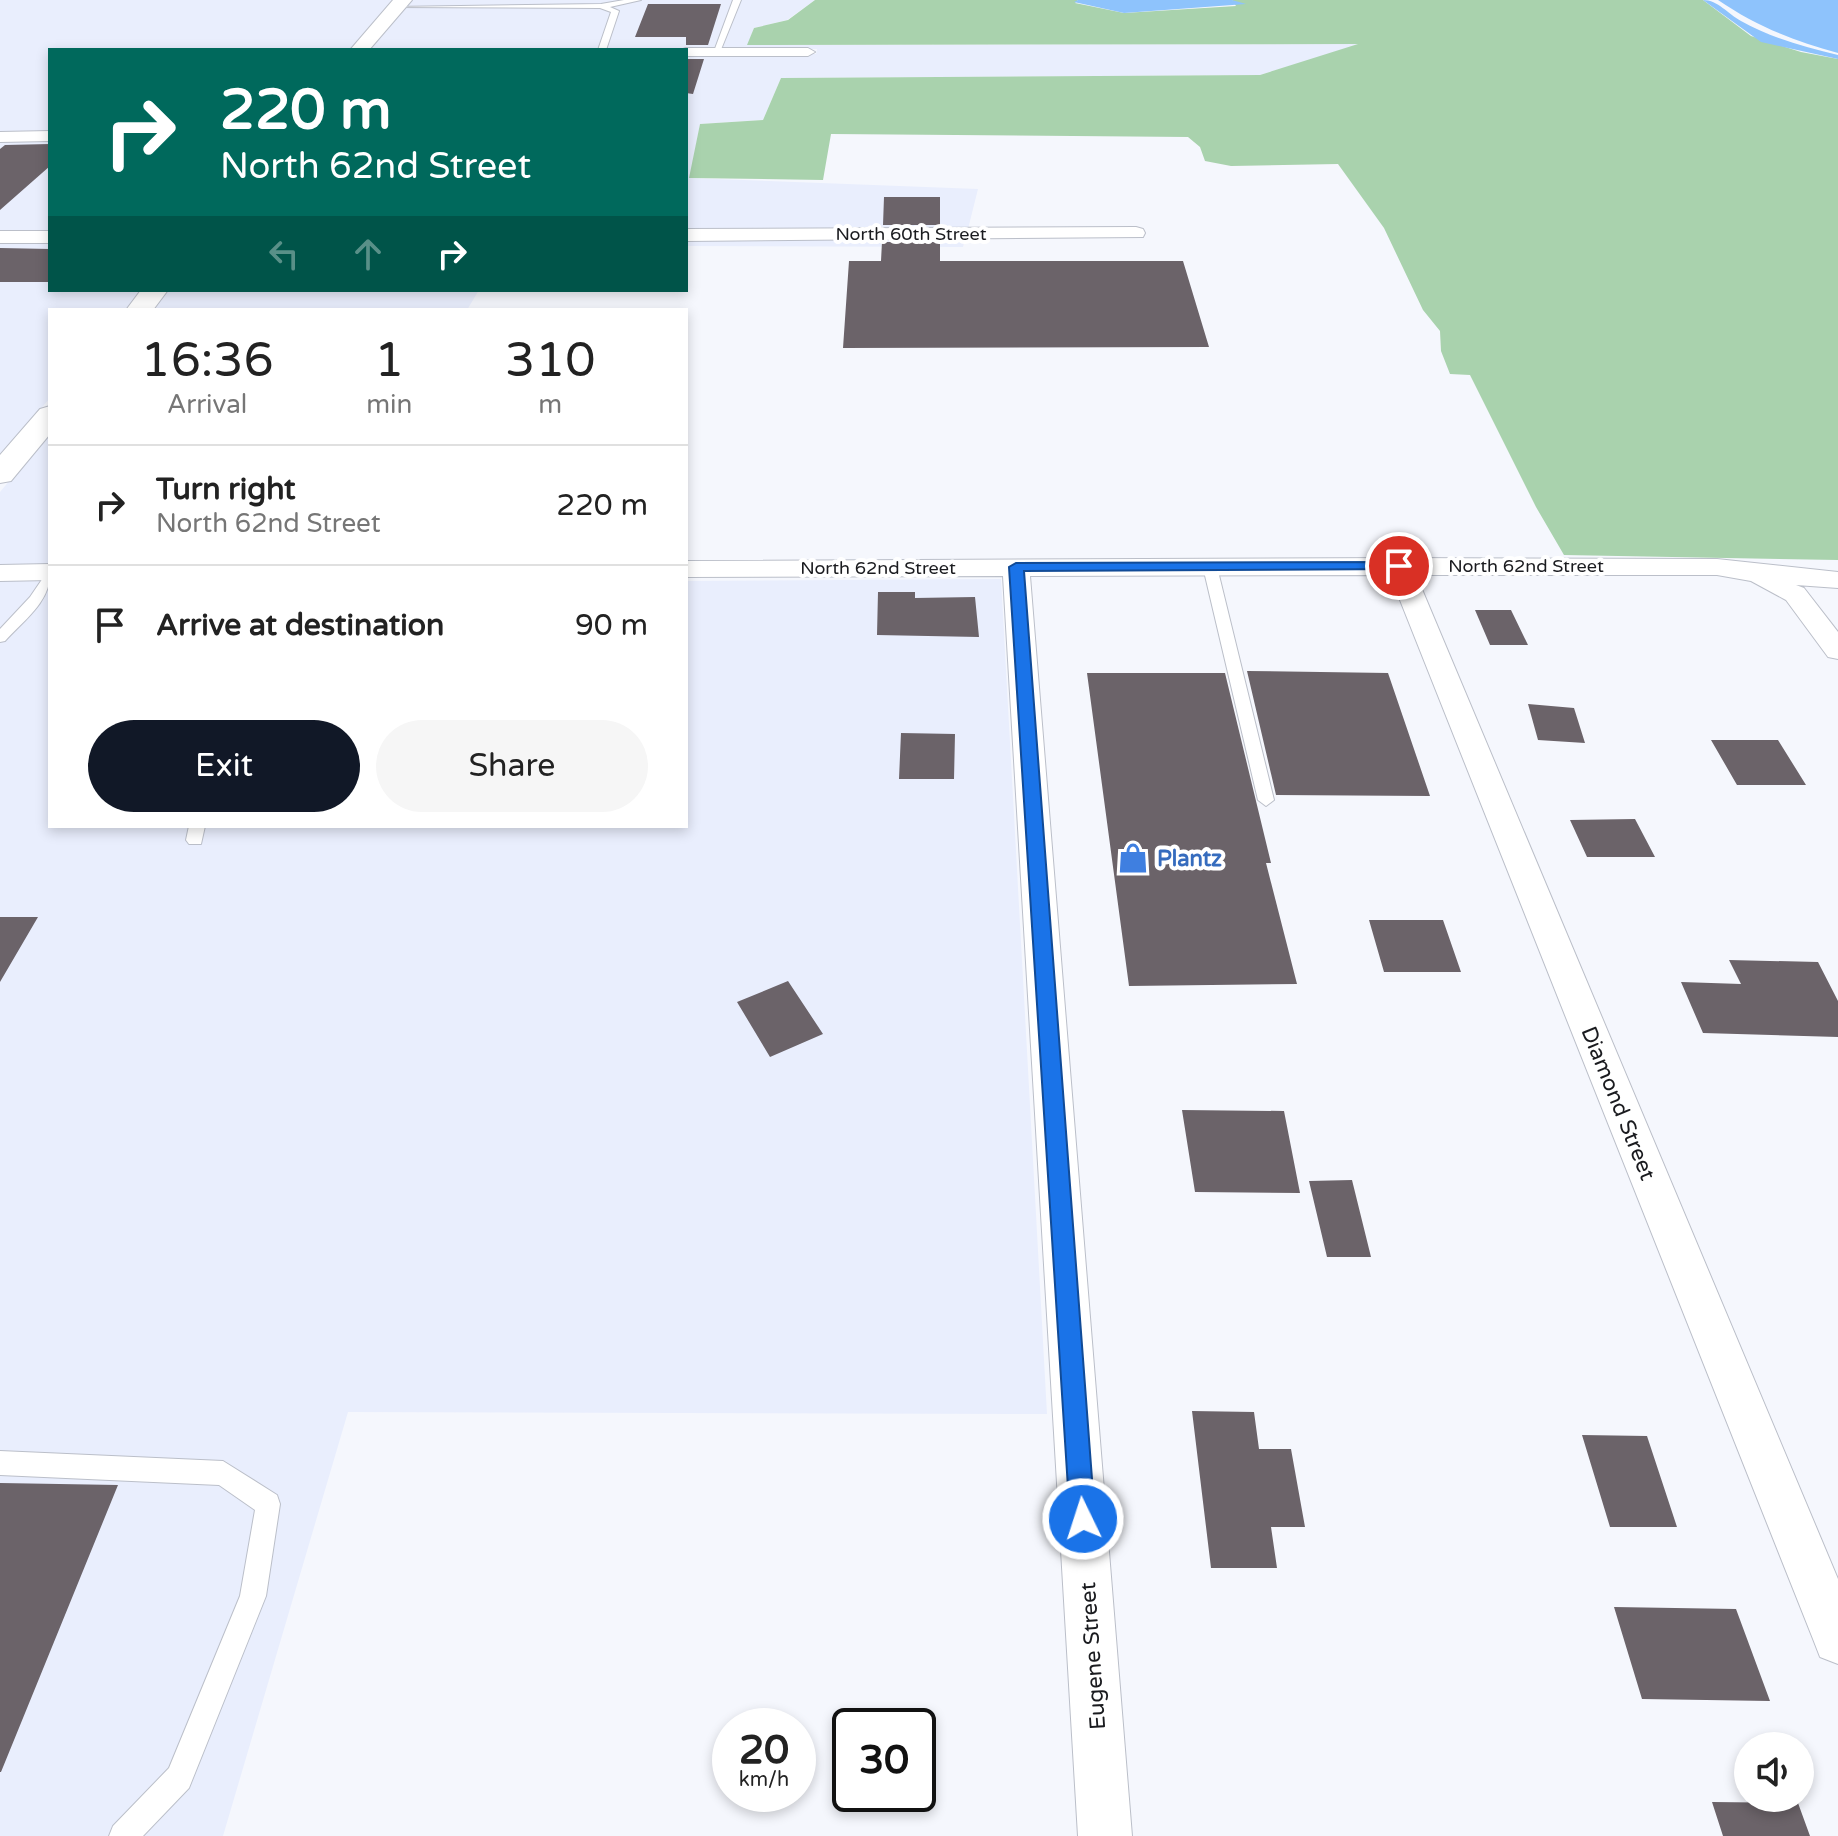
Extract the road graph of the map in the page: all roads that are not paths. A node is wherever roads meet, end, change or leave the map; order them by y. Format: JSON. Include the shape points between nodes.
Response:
{"nodes":[{"id":1,"x":637,"y":0,"type":"edge"},
{"id":2,"x":737,"y":0,"type":"edge"},
{"id":3,"x":400,"y":3,"type":"edge"},
{"id":4,"x":601,"y":6,"type":"junction"},
{"id":5,"x":361,"y":48,"type":"edge"},
{"id":6,"x":603,"y":48,"type":"edge"},
{"id":7,"x":688,"y":52,"type":"edge"},
{"id":8,"x":716,"y":52,"type":"junction"},
{"id":9,"x":808,"y":52,"type":"dead end"},
{"id":10,"x":48,"y":136,"type":"edge"},
{"id":11,"x":0,"y":137,"type":"edge"},
{"id":12,"x":1136,"y":233,"type":"dead end"},
{"id":13,"x":688,"y":235,"type":"edge"},
{"id":14,"x":0,"y":237,"type":"edge"},
{"id":15,"x":48,"y":237,"type":"edge"},
{"id":16,"x":153,"y":292,"type":"edge"},
{"id":17,"x":141,"y":308,"type":"edge"},
{"id":18,"x":46,"y":425,"type":"edge"},
{"id":19,"x":0,"y":474,"type":"edge"},
{"id":20,"x":1399,"y":566,"type":"junction"},
{"id":21,"x":1016,"y":567,"type":"junction"},
{"id":22,"x":1210,"y":567,"type":"junction"},
{"id":23,"x":688,"y":569,"type":"edge"},
{"id":24,"x":0,"y":573,"type":"edge"},
{"id":25,"x":1752,"y":573,"type":"junction"},
{"id":26,"x":48,"y":575,"type":"edge"},
{"id":27,"x":48,"y":578,"type":"edge"},
{"id":28,"x":1838,"y":580,"type":"edge"},
{"id":29,"x":0,"y":638,"type":"edge"},
{"id":30,"x":1838,"y":651,"type":"edge"},
{"id":31,"x":1266,"y":800,"type":"dead end"},
{"id":32,"x":0,"y":1463,"type":"edge"},
{"id":33,"x":1838,"y":1639,"type":"edge"},
{"id":34,"x":123,"y":1836,"type":"edge"},
{"id":35,"x":1105,"y":1836,"type":"edge"}],
"edges":[{"from":1,"to":4,"type":"lane"},
{"from":2,"to":8,"type":"lane"},
{"from":3,"to":4,"type":"lane"},
{"from":3,"to":5,"type":"main road"},
{"from":4,"to":6,"type":"lane","via":[[615,11]]},
{"from":7,"to":8,"type":"street"},
{"from":8,"to":9,"type":"street"},
{"from":10,"to":11,"type":"street"},
{"from":12,"to":13,"type":"street","name":"North 60th Street"},
{"from":14,"to":15,"type":"street"},
{"from":16,"to":17,"type":"main road"},
{"from":18,"to":19,"type":"main road"},
{"from":20,"to":22,"type":"street","name":"North 62nd Street"},
{"from":20,"to":25,"type":"street","name":"North 62nd Street","via":[[1717,567]]},
{"from":20,"to":33,"type":"street","name":"Diamond Street"},
{"from":21,"to":22,"type":"street","name":"North 62nd Street"},
{"from":21,"to":23,"type":"street","name":"North 62nd Street"},
{"from":21,"to":35,"type":"street","name":"Eugene Street"},
{"from":22,"to":31,"type":"lane"},
{"from":24,"to":26,"type":"street"},
{"from":25,"to":28,"type":"street","name":"North 62nd Street"},
{"from":25,"to":30,"type":"street","via":[[1795,594]]},
{"from":27,"to":29,"type":"lane"},
{"from":32,"to":34,"type":"lane","via":[[223,1473],[268,1504],[253,1596],[179,1778]]}]}
